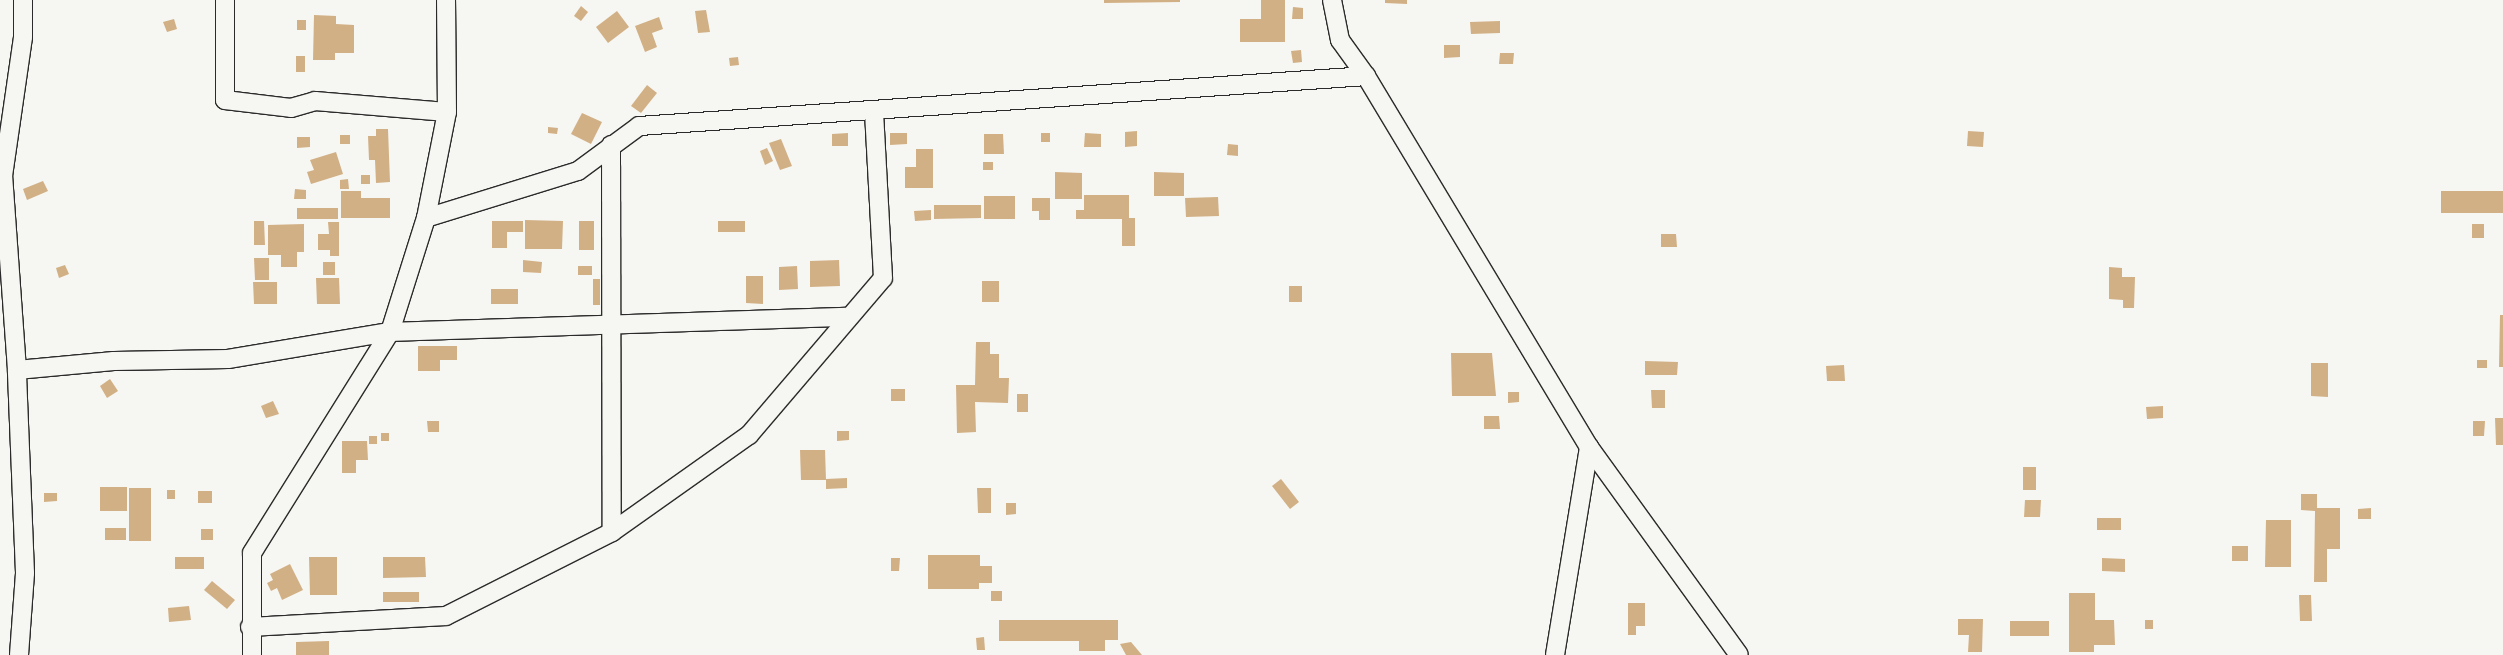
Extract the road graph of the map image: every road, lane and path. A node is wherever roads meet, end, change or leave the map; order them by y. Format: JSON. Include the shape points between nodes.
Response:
{"nodes":[{"id":1,"x":23,"y":0,"type":"edge"},
{"id":2,"x":225,"y":0,"type":"edge"},
{"id":3,"x":446,"y":0,"type":"edge"},
{"id":4,"x":1332,"y":0,"type":"edge"},
{"id":5,"x":1366,"y":76,"type":"junction"},
{"id":6,"x":448,"y":112,"type":"junction"},
{"id":7,"x":874,"y":112,"type":"junction"},
{"id":8,"x":611,"y":145,"type":"junction"},
{"id":9,"x":426,"y":218,"type":"junction"},
{"id":10,"x":846,"y":317,"type":"junction"},
{"id":11,"x":614,"y":325,"type":"junction"},
{"id":12,"x":390,"y":332,"type":"junction"},
{"id":13,"x":17,"y":370,"type":"junction"},
{"id":14,"x":1588,"y":446,"type":"junction"},
{"id":15,"x":612,"y":532,"type":"junction"},
{"id":16,"x":250,"y":627,"type":"junction"},
{"id":17,"x":19,"y":655,"type":"edge"},
{"id":18,"x":252,"y":655,"type":"edge"},
{"id":19,"x":1555,"y":655,"type":"edge"},
{"id":20,"x":1739,"y":655,"type":"edge"}],
"edges":[{"from":1,"to":13,"type":"street","via":[[22,37],[3,176]]},
{"from":2,"to":6,"type":"street","via":[[224,100],[291,108],[315,101]]},
{"from":3,"to":6,"type":"street"},
{"from":4,"to":5,"type":"street","via":[[1340,40]]},
{"from":5,"to":7,"type":"street"},
{"from":5,"to":14,"type":"street"},
{"from":6,"to":9,"type":"street"},
{"from":7,"to":8,"type":"street","via":[[639,126]]},
{"from":7,"to":10,"type":"street","via":[[883,278]]},
{"from":8,"to":9,"type":"street","via":[[578,171]]},
{"from":8,"to":11,"type":"street"},
{"from":9,"to":12,"type":"street"},
{"from":10,"to":11,"type":"street"},
{"from":10,"to":15,"type":"street","via":[[749,435]]},
{"from":11,"to":12,"type":"street"},
{"from":11,"to":15,"type":"street"},
{"from":12,"to":13,"type":"street","via":[[228,359],[114,361]]},
{"from":12,"to":16,"type":"street","via":[[252,553]]},
{"from":13,"to":17,"type":"street","via":[[25,573]]},
{"from":14,"to":19,"type":"street"},
{"from":14,"to":20,"type":"street"},
{"from":15,"to":16,"type":"street","via":[[446,616]]},
{"from":16,"to":18,"type":"street"}]}
